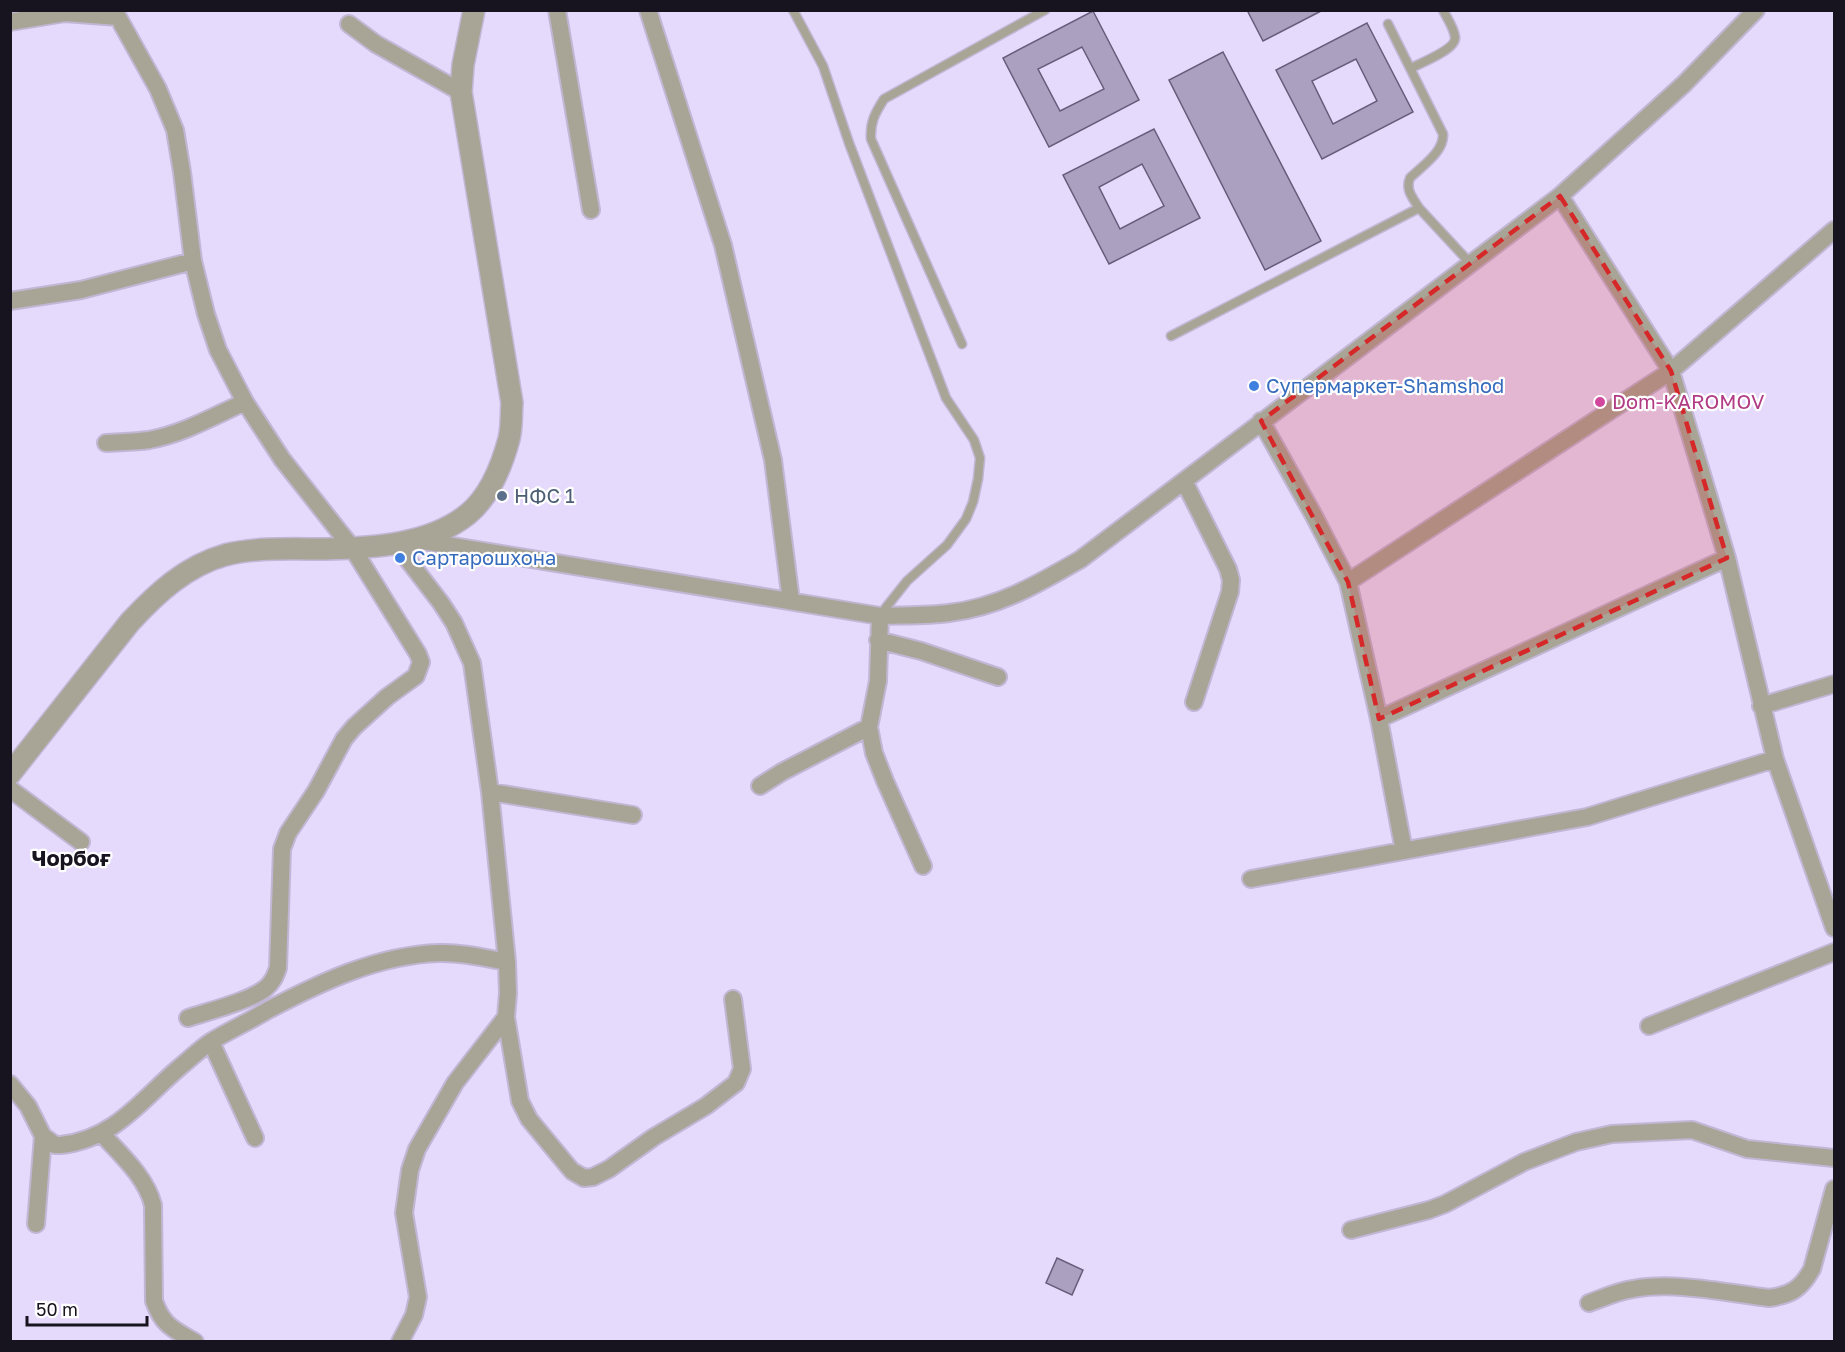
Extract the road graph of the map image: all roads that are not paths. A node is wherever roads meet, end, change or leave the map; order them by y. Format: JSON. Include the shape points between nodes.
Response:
{"nodes":[{"id":1,"x":474,"y":10,"type":"edge"},
{"id":2,"x":556,"y":10,"type":"edge"},
{"id":3,"x":648,"y":10,"type":"edge"},
{"id":4,"x":793,"y":10,"type":"edge"},
{"id":5,"x":1045,"y":10,"type":"edge"},
{"id":6,"x":1443,"y":10,"type":"edge"},
{"id":7,"x":1756,"y":10,"type":"edge"},
{"id":8,"x":116,"y":14,"type":"edge"},
{"id":9,"x":10,"y":22,"type":"edge"},
{"id":10,"x":349,"y":24,"type":"dead end"},
{"id":11,"x":1388,"y":24,"type":"dead end"},
{"id":12,"x":1411,"y":68,"type":"junction"},
{"id":13,"x":461,"y":92,"type":"junction"},
{"id":14,"x":1560,"y":196,"type":"junction"},
{"id":15,"x":1419,"y":208,"type":"junction"},
{"id":16,"x":591,"y":210,"type":"dead end"},
{"id":17,"x":1834,"y":231,"type":"edge"},
{"id":18,"x":193,"y":261,"type":"junction"},
{"id":19,"x":1470,"y":263,"type":"junction"},
{"id":20,"x":10,"y":301,"type":"edge"},
{"id":21,"x":1171,"y":336,"type":"dead end"},
{"id":22,"x":962,"y":344,"type":"dead end"},
{"id":23,"x":1671,"y":371,"type":"junction"},
{"id":24,"x":245,"y":402,"type":"junction"},
{"id":25,"x":1261,"y":422,"type":"junction"},
{"id":26,"x":106,"y":443,"type":"dead end"},
{"id":27,"x":1184,"y":481,"type":"junction"},
{"id":28,"x":405,"y":541,"type":"junction"},
{"id":29,"x":353,"y":549,"type":"junction"},
{"id":30,"x":1726,"y":558,"type":"junction"},
{"id":31,"x":1348,"y":582,"type":"junction"},
{"id":32,"x":791,"y":601,"type":"junction"},
{"id":33,"x":880,"y":616,"type":"junction"},
{"id":34,"x":878,"y":640,"type":"junction"},
{"id":35,"x":998,"y":677,"type":"dead end"},
{"id":36,"x":1834,"y":684,"type":"edge"},
{"id":37,"x":1194,"y":702,"type":"dead end"},
{"id":38,"x":1761,"y":706,"type":"junction"},
{"id":39,"x":1379,"y":719,"type":"junction"},
{"id":40,"x":869,"y":727,"type":"junction"},
{"id":41,"x":1775,"y":759,"type":"junction"},
{"id":42,"x":10,"y":774,"type":"edge"},
{"id":43,"x":760,"y":786,"type":"dead end"},
{"id":44,"x":10,"y":789,"type":"edge"},
{"id":45,"x":490,"y":792,"type":"junction"},
{"id":46,"x":633,"y":815,"type":"dead end"},
{"id":47,"x":81,"y":842,"type":"dead end"},
{"id":48,"x":1404,"y":852,"type":"junction"},
{"id":49,"x":923,"y":866,"type":"dead end"},
{"id":50,"x":1251,"y":879,"type":"dead end"},
{"id":51,"x":1834,"y":928,"type":"edge"},
{"id":52,"x":1834,"y":952,"type":"edge"},
{"id":53,"x":507,"y":962,"type":"junction"},
{"id":54,"x":733,"y":999,"type":"dead end"},
{"id":55,"x":506,"y":1017,"type":"junction"},
{"id":56,"x":189,"y":1018,"type":"dead end"},
{"id":57,"x":1649,"y":1026,"type":"dead end"},
{"id":58,"x":210,"y":1042,"type":"junction"},
{"id":59,"x":10,"y":1084,"type":"edge"},
{"id":60,"x":102,"y":1134,"type":"junction"},
{"id":61,"x":43,"y":1136,"type":"junction"},
{"id":62,"x":255,"y":1138,"type":"dead end"},
{"id":63,"x":1834,"y":1158,"type":"edge"},
{"id":64,"x":1834,"y":1189,"type":"edge"},
{"id":65,"x":36,"y":1224,"type":"dead end"},
{"id":66,"x":1351,"y":1230,"type":"dead end"},
{"id":67,"x":1589,"y":1303,"type":"dead end"},
{"id":68,"x":195,"y":1341,"type":"edge"},
{"id":69,"x":400,"y":1341,"type":"edge"}],
"edges":[{"from":1,"to":13,"type":"street"},
{"from":2,"to":16,"type":"street"},
{"from":3,"to":32,"type":"street","via":[[723,245],[773,460]]},
{"from":4,"to":33,"type":"lane","via":[[823,66],[946,398],[974,440],[980,458],[973,502],[966,519],[947,545],[907,581]]},
{"from":5,"to":22,"type":"lane","via":[[884,99],[873,115],[871,139]]},
{"from":6,"to":12,"type":"lane","via":[[1455,36],[1454,44]]},
{"from":7,"to":14,"type":"street","via":[[1684,84]]},
{"from":8,"to":9,"type":"street","via":[[65,13]]},
{"from":8,"to":18,"type":"street","via":[[158,89],[175,130]]},
{"from":10,"to":13,"type":"street","via":[[376,44]]},
{"from":11,"to":12,"type":"lane"},
{"from":12,"to":15,"type":"lane","via":[[1443,139],[1408,184]]},
{"from":13,"to":28,"type":"street","via":[[512,403],[509,437],[484,497],[468,514],[442,529]]},
{"from":14,"to":19,"type":"street"},
{"from":14,"to":23,"type":"street"},
{"from":15,"to":19,"type":"lane"},
{"from":15,"to":21,"type":"lane"},
{"from":17,"to":23,"type":"street"},
{"from":18,"to":20,"type":"street","via":[[81,290]]},
{"from":18,"to":24,"type":"street","via":[[218,350]]},
{"from":19,"to":25,"type":"street"},
{"from":23,"to":30,"type":"street"},
{"from":23,"to":31,"type":"street"},
{"from":24,"to":26,"type":"street","via":[[168,435]]},
{"from":24,"to":29,"type":"street","via":[[282,459]]},
{"from":25,"to":27,"type":"street"},
{"from":25,"to":31,"type":"street"},
{"from":27,"to":33,"type":"street","via":[[1081,559],[1031,588],[948,614]]},
{"from":27,"to":37,"type":"street","via":[[1231,580]]},
{"from":28,"to":29,"type":"street"},
{"from":28,"to":32,"type":"street"},
{"from":28,"to":45,"type":"street","via":[[454,623],[472,663]]},
{"from":29,"to":42,"type":"street","via":[[261,550],[227,555],[176,578],[130,622]]},
{"from":29,"to":56,"type":"street","via":[[418,654],[420,669],[354,726],[288,833],[282,849],[278,968],[274,979],[252,996]]},
{"from":30,"to":38,"type":"street"},
{"from":30,"to":39,"type":"street"},
{"from":31,"to":39,"type":"street"},
{"from":32,"to":33,"type":"street"},
{"from":33,"to":34,"type":"street"},
{"from":34,"to":35,"type":"street"},
{"from":34,"to":40,"type":"street","via":[[878,681]]},
{"from":36,"to":38,"type":"street"},
{"from":38,"to":41,"type":"street"},
{"from":39,"to":48,"type":"street"},
{"from":40,"to":43,"type":"street"},
{"from":40,"to":49,"type":"street","via":[[874,753]]},
{"from":41,"to":48,"type":"street","via":[[1587,817]]},
{"from":41,"to":51,"type":"street"},
{"from":44,"to":47,"type":"street"},
{"from":45,"to":46,"type":"street"},
{"from":45,"to":53,"type":"street"},
{"from":48,"to":50,"type":"street"},
{"from":52,"to":57,"type":"street"},
{"from":53,"to":55,"type":"street"},
{"from":53,"to":58,"type":"street","via":[[439,953],[348,971]]},
{"from":54,"to":55,"type":"street","via":[[742,1069],[736,1083],[609,1169],[584,1178],[572,1171],[529,1119],[520,1101]]},
{"from":55,"to":69,"type":"street","via":[[455,1083],[417,1149],[410,1170],[404,1212],[418,1297],[414,1315]]},
{"from":58,"to":60,"type":"street","via":[[129,1115]]},
{"from":58,"to":62,"type":"street"},
{"from":59,"to":61,"type":"street","via":[[28,1106]]},
{"from":60,"to":61,"type":"street","via":[[61,1145]]},
{"from":60,"to":68,"type":"street","via":[[144,1183],[151,1197],[154,1301],[159,1316],[167,1326]]},
{"from":61,"to":65,"type":"street"},
{"from":63,"to":66,"type":"street","via":[[1747,1149],[1692,1130],[1612,1134],[1576,1142],[1524,1162],[1430,1210]]},
{"from":64,"to":67,"type":"street","via":[[1812,1269],[1806,1281],[1785,1296],[1769,1298],[1651,1286]]}]}
